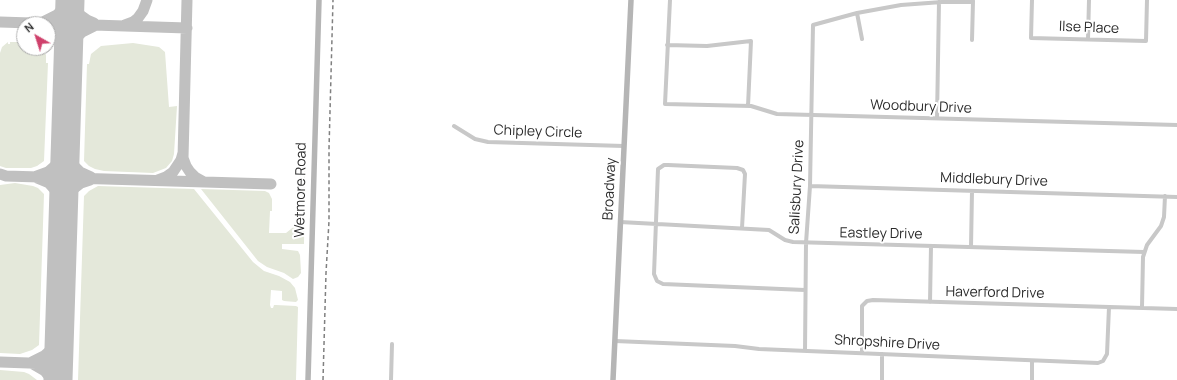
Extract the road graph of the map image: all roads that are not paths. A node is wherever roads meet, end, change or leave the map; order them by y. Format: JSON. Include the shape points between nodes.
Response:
{"nodes":[{"id":1,"x":318,"y":0,"type":"edge"},
{"id":2,"x":631,"y":0,"type":"edge"},
{"id":3,"x":670,"y":0,"type":"edge"},
{"id":4,"x":1032,"y":0,"type":"edge"},
{"id":5,"x":1089,"y":0,"type":"edge"},
{"id":6,"x":1147,"y":0,"type":"edge"},
{"id":7,"x":973,"y":1,"type":"edge"},
{"id":8,"x":939,"y":2,"type":"junction"},
{"id":9,"x":857,"y":13,"type":"junction"},
{"id":10,"x":1088,"y":39,"type":"junction"},
{"id":11,"x":862,"y":40,"type":"dead end"},
{"id":12,"x":972,"y":40,"type":"dead end"},
{"id":13,"x":668,"y":45,"type":"junction"},
{"id":14,"x":748,"y":106,"type":"junction"},
{"id":15,"x":811,"y":115,"type":"junction"},
{"id":16,"x":937,"y":118,"type":"junction"},
{"id":17,"x":1177,"y":125,"type":"edge"},
{"id":18,"x":454,"y":126,"type":"dead end"},
{"id":19,"x":624,"y":146,"type":"junction"},
{"id":20,"x":810,"y":186,"type":"junction"},
{"id":21,"x":972,"y":191,"type":"junction"},
{"id":22,"x":1165,"y":196,"type":"junction"},
{"id":23,"x":1177,"y":197,"type":"edge"},
{"id":24,"x":620,"y":222,"type":"junction"},
{"id":25,"x":656,"y":224,"type":"junction"},
{"id":26,"x":742,"y":228,"type":"junction"},
{"id":27,"x":806,"y":243,"type":"junction"},
{"id":28,"x":931,"y":246,"type":"junction"},
{"id":29,"x":971,"y":247,"type":"junction"},
{"id":30,"x":1144,"y":252,"type":"junction"},
{"id":31,"x":805,"y":290,"type":"junction"},
{"id":32,"x":930,"y":302,"type":"junction"},
{"id":33,"x":1109,"y":307,"type":"junction"},
{"id":34,"x":1142,"y":307,"type":"junction"},
{"id":35,"x":1177,"y":309,"type":"edge"},
{"id":36,"x":615,"y":341,"type":"junction"},
{"id":37,"x":392,"y":344,"type":"dead end"},
{"id":38,"x":805,"y":350,"type":"junction"},
{"id":39,"x":862,"y":353,"type":"junction"},
{"id":40,"x":882,"y":354,"type":"junction"},
{"id":41,"x":1032,"y":361,"type":"junction"},
{"id":42,"x":308,"y":380,"type":"edge"},
{"id":43,"x":391,"y":380,"type":"edge"},
{"id":44,"x":613,"y":380,"type":"edge"},
{"id":45,"x":882,"y":380,"type":"edge"},
{"id":46,"x":1032,"y":380,"type":"edge"}],
"edges":[{"from":1,"to":42,"type":"main road","name":"Wetmore Road"},
{"from":2,"to":19,"type":"main road","name":"Broadway"},
{"from":3,"to":13,"type":"street"},
{"from":4,"to":10,"type":"street","name":"Ilse Place","via":[[1031,38]]},
{"from":5,"to":10,"type":"street"},
{"from":6,"to":10,"type":"street","name":"Ilse Place","via":[[1146,41]]},
{"from":7,"to":8,"type":"street"},
{"from":7,"to":12,"type":"street"},
{"from":8,"to":9,"type":"street","via":[[901,5]]},
{"from":8,"to":16,"type":"street"},
{"from":9,"to":11,"type":"street"},
{"from":9,"to":15,"type":"street","name":"Salisbury Drive","via":[[814,25]]},
{"from":13,"to":14,"type":"street","name":"Woodbury Drive","via":[[665,104]]},
{"from":13,"to":14,"type":"street","via":[[708,46],[751,41]]},
{"from":14,"to":15,"type":"street","name":"Woodbury Drive","via":[[777,114]]},
{"from":15,"to":16,"type":"street","name":"Woodbury Drive"},
{"from":15,"to":20,"type":"street","name":"Salisbury Drive"},
{"from":16,"to":17,"type":"street","name":"Woodbury Drive"},
{"from":18,"to":19,"type":"street","name":"Chipley Circle","via":[[475,139],[488,142]]},
{"from":19,"to":24,"type":"main road","name":"Broadway"},
{"from":20,"to":21,"type":"street","name":"Middlebury Drive"},
{"from":20,"to":27,"type":"street","name":"Salisbury Drive"},
{"from":21,"to":22,"type":"street","name":"Middlebury Drive"},
{"from":21,"to":29,"type":"street"},
{"from":22,"to":23,"type":"street","name":"Middlebury Drive"},
{"from":22,"to":30,"type":"street","via":[[1161,226]]},
{"from":24,"to":25,"type":"street","name":"Eastley Drive"},
{"from":24,"to":36,"type":"main road","name":"Broadway"},
{"from":25,"to":26,"type":"street","name":"Eastley Drive"},
{"from":25,"to":26,"type":"street","via":[[658,173],[661,167],[668,165],[737,168],[744,170],[745,174]]},
{"from":25,"to":31,"type":"street","via":[[654,274],[656,280],[663,284]]},
{"from":26,"to":27,"type":"street","name":"Eastley Drive","via":[[769,230],[785,240]]},
{"from":27,"to":28,"type":"street","name":"Eastley Drive"},
{"from":27,"to":31,"type":"street","name":"Salisbury Drive"},
{"from":28,"to":29,"type":"street","name":"Eastley Drive"},
{"from":28,"to":32,"type":"street"},
{"from":29,"to":30,"type":"street","name":"Eastley Drive"},
{"from":30,"to":34,"type":"street"},
{"from":31,"to":38,"type":"street","name":"Salisbury Drive"},
{"from":32,"to":33,"type":"street","name":"Haverford Drive"},
{"from":32,"to":39,"type":"street","name":"Haverford Drive","via":[[867,301],[862,306]]},
{"from":33,"to":34,"type":"street","name":"Haverford Drive"},
{"from":33,"to":41,"type":"street","name":"Shropshire Drive","via":[[1107,354],[1103,361]]},
{"from":34,"to":35,"type":"street","name":"Haverford Drive"},
{"from":36,"to":38,"type":"street","name":"Shropshire Drive"},
{"from":36,"to":44,"type":"main road","name":"Broadway"},
{"from":37,"to":43,"type":"street"},
{"from":38,"to":39,"type":"street","name":"Shropshire Drive"},
{"from":39,"to":40,"type":"street","name":"Shropshire Drive"},
{"from":40,"to":41,"type":"street","name":"Shropshire Drive"},
{"from":40,"to":45,"type":"street"},
{"from":41,"to":46,"type":"street"}]}
